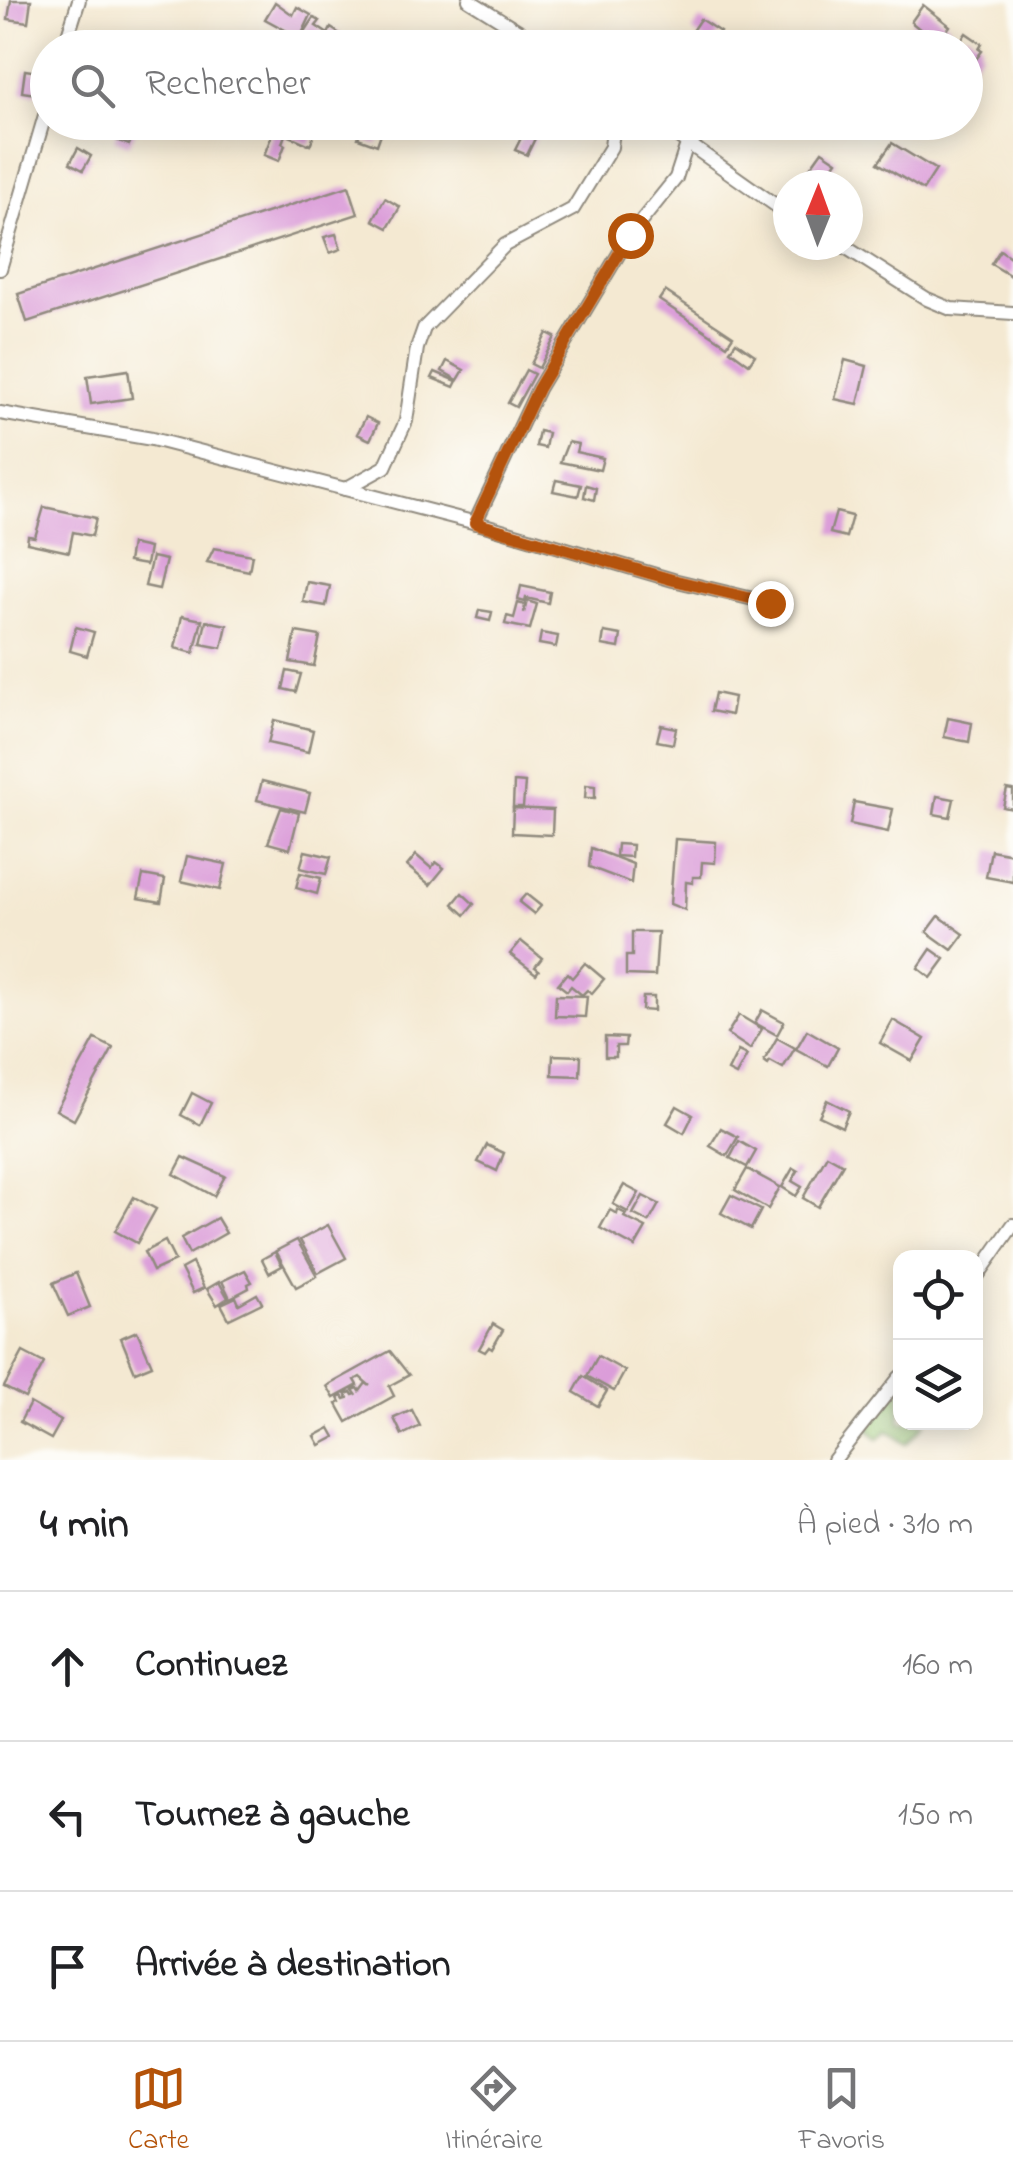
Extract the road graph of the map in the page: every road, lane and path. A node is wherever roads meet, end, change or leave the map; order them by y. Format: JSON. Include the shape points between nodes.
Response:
{"nodes":[{"id":1,"x":79,"y":0,"type":"edge"},
{"id":2,"x":469,"y":0,"type":"edge"},
{"id":3,"x":70,"y":30,"type":"edge"},
{"id":4,"x":517,"y":30,"type":"edge"},
{"id":5,"x":38,"y":140,"type":"edge"},
{"id":6,"x":612,"y":140,"type":"edge"},
{"id":7,"x":682,"y":140,"type":"edge"},
{"id":8,"x":687,"y":144,"type":"junction"},
{"id":9,"x":773,"y":204,"type":"edge"},
{"id":10,"x":863,"y":258,"type":"edge"},
{"id":11,"x":0,"y":269,"type":"edge"},
{"id":12,"x":1013,"y":313,"type":"edge"},
{"id":13,"x":0,"y":413,"type":"edge"},
{"id":14,"x":346,"y":490,"type":"junction"},
{"id":15,"x":475,"y":523,"type":"junction"},
{"id":16,"x":770,"y":603,"type":"dead end"},
{"id":17,"x":1013,"y":1226,"type":"edge"},
{"id":18,"x":983,"y":1268,"type":"edge"},
{"id":19,"x":893,"y":1386,"type":"edge"},
{"id":20,"x":834,"y":1460,"type":"edge"}],
"edges":[{"from":1,"to":3,"type":"street"},
{"from":2,"to":4,"type":"street"},
{"from":5,"to":11,"type":"street"},
{"from":6,"to":14,"type":"street","via":[[573,209],[505,246],[424,328],[406,421],[385,467]]},
{"from":7,"to":8,"type":"street"},
{"from":8,"to":9,"type":"street"},
{"from":8,"to":15,"type":"street","via":[[676,178],[630,235],[538,389]]},
{"from":10,"to":12,"type":"street","via":[[951,309]]},
{"from":13,"to":14,"type":"street","via":[[152,439]]},
{"from":14,"to":15,"type":"street"},
{"from":15,"to":16,"type":"street"},
{"from":17,"to":18,"type":"street"},
{"from":19,"to":20,"type":"street"}]}
